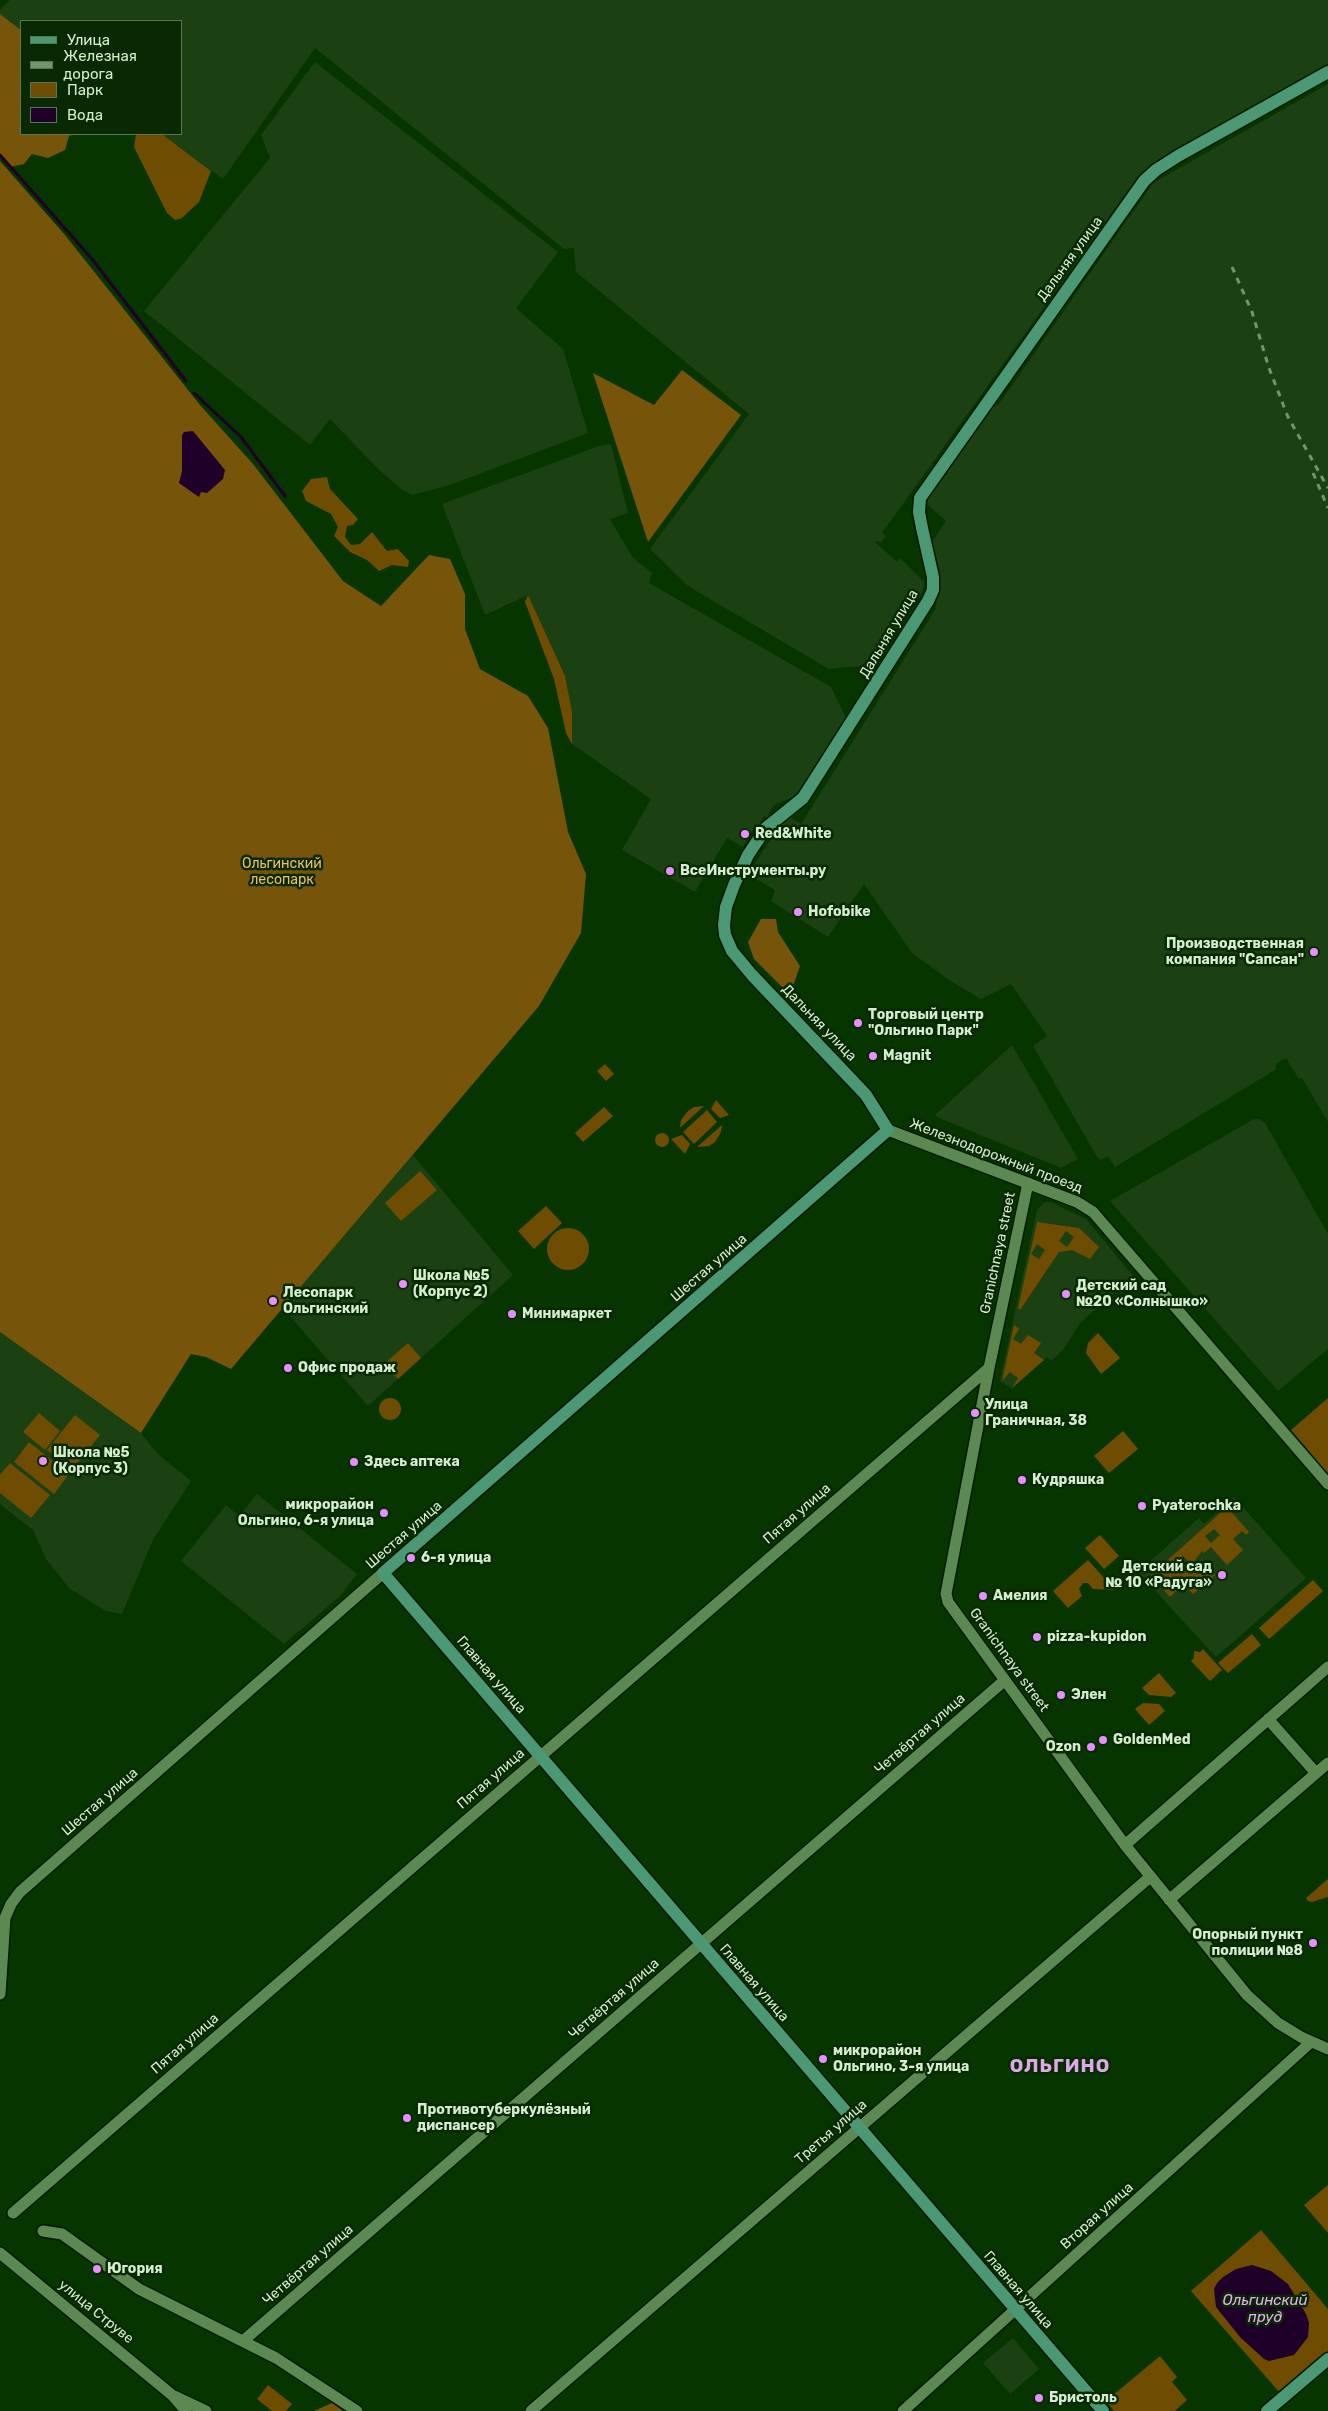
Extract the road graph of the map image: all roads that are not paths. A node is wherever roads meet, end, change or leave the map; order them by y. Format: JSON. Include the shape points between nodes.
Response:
{"nodes":[{"id":1,"x":1328,"y":72,"type":"edge"},
{"id":2,"x":888,"y":1130,"type":"junction"},
{"id":3,"x":1028,"y":1183,"type":"junction"},
{"id":4,"x":988,"y":1368,"type":"junction"},
{"id":5,"x":1328,"y":1484,"type":"edge"},
{"id":6,"x":383,"y":1573,"type":"junction"},
{"id":7,"x":1328,"y":1667,"type":"edge"},
{"id":8,"x":1005,"y":1680,"type":"junction"},
{"id":9,"x":1268,"y":1719,"type":"junction"},
{"id":10,"x":540,"y":1756,"type":"junction"},
{"id":11,"x":1328,"y":1762,"type":"edge"},
{"id":12,"x":1316,"y":1773,"type":"junction"},
{"id":13,"x":1125,"y":1845,"type":"junction"},
{"id":14,"x":1150,"y":1877,"type":"junction"},
{"id":15,"x":1169,"y":1900,"type":"junction"},
{"id":16,"x":701,"y":1944,"type":"junction"},
{"id":17,"x":0,"y":1994,"type":"edge"},
{"id":18,"x":1311,"y":2042,"type":"junction"},
{"id":19,"x":1328,"y":2049,"type":"edge"},
{"id":20,"x":859,"y":2128,"type":"junction"},
{"id":21,"x":13,"y":2212,"type":"dead end"},
{"id":22,"x":43,"y":2231,"type":"dead end"},
{"id":23,"x":0,"y":2253,"type":"edge"},
{"id":24,"x":1016,"y":2309,"type":"junction"},
{"id":25,"x":243,"y":2341,"type":"junction"},
{"id":26,"x":1328,"y":2359,"type":"edge"},
{"id":27,"x":172,"y":2395,"type":"junction"},
{"id":28,"x":186,"y":2411,"type":"edge"},
{"id":29,"x":206,"y":2411,"type":"edge"},
{"id":30,"x":357,"y":2411,"type":"edge"},
{"id":31,"x":531,"y":2411,"type":"edge"},
{"id":32,"x":903,"y":2411,"type":"edge"},
{"id":33,"x":1103,"y":2411,"type":"edge"},
{"id":34,"x":1267,"y":2411,"type":"edge"}],
"edges":[{"from":1,"to":2,"type":"street","name":"Дальняя улица","via":[[1178,156],[1144,181],[920,498],[919,512],[933,577],[933,590],[928,601],[803,798],[766,828],[734,885],[724,925],[732,951],[866,1095]]},
{"from":2,"to":3,"type":"street","name":"Железнодорожный проезд"},
{"from":2,"to":6,"type":"street","name":"Шестая улица"},
{"from":3,"to":4,"type":"street","name":"Granichnaya street"},
{"from":3,"to":5,"type":"street","name":"Железнодорожный проезд","via":[[1086,1206],[1100,1218]]},
{"from":4,"to":8,"type":"street","name":"Granichnaya street","via":[[946,1594],[948,1602]]},
{"from":4,"to":10,"type":"street","name":"Пятая улица"},
{"from":6,"to":10,"type":"street","name":"Главная улица"},
{"from":6,"to":17,"type":"street","name":"Шестая улица","via":[[20,1892],[5,1918]]},
{"from":7,"to":9,"type":"street"},
{"from":8,"to":13,"type":"street","name":"Granichnaya street"},
{"from":8,"to":16,"type":"street","name":"Четвёртая улица"},
{"from":9,"to":12,"type":"street"},
{"from":9,"to":13,"type":"street"},
{"from":10,"to":16,"type":"street","name":"Главная улица"},
{"from":10,"to":21,"type":"street","name":"Пятая улица"},
{"from":11,"to":12,"type":"street"},
{"from":12,"to":15,"type":"street"},
{"from":13,"to":14,"type":"street","name":"Granichnaya street"},
{"from":14,"to":15,"type":"street","name":"Granichnaya street"},
{"from":14,"to":20,"type":"street","name":"Третья улица"},
{"from":15,"to":18,"type":"street","name":"Granichnaya street","via":[[1258,2006],[1278,2023]]},
{"from":16,"to":20,"type":"street","name":"Главная улица"},
{"from":16,"to":25,"type":"street","name":"Четвёртая улица"},
{"from":18,"to":19,"type":"street","name":"Granichnaya street"},
{"from":18,"to":24,"type":"street","name":"Вторая улица"},
{"from":20,"to":24,"type":"street","name":"Главная улица"},
{"from":20,"to":31,"type":"street","name":"Третья улица"},
{"from":22,"to":25,"type":"street","via":[[62,2234],[139,2289]]},
{"from":23,"to":27,"type":"street","name":"улица Струве"},
{"from":24,"to":32,"type":"street","name":"Вторая улица"},
{"from":24,"to":33,"type":"street","name":"Главная улица"},
{"from":25,"to":30,"type":"street","via":[[276,2358]]},
{"from":26,"to":34,"type":"street"},
{"from":27,"to":28,"type":"street","name":"улица Струве"},
{"from":27,"to":29,"type":"street","name":"улица Струве"}]}
